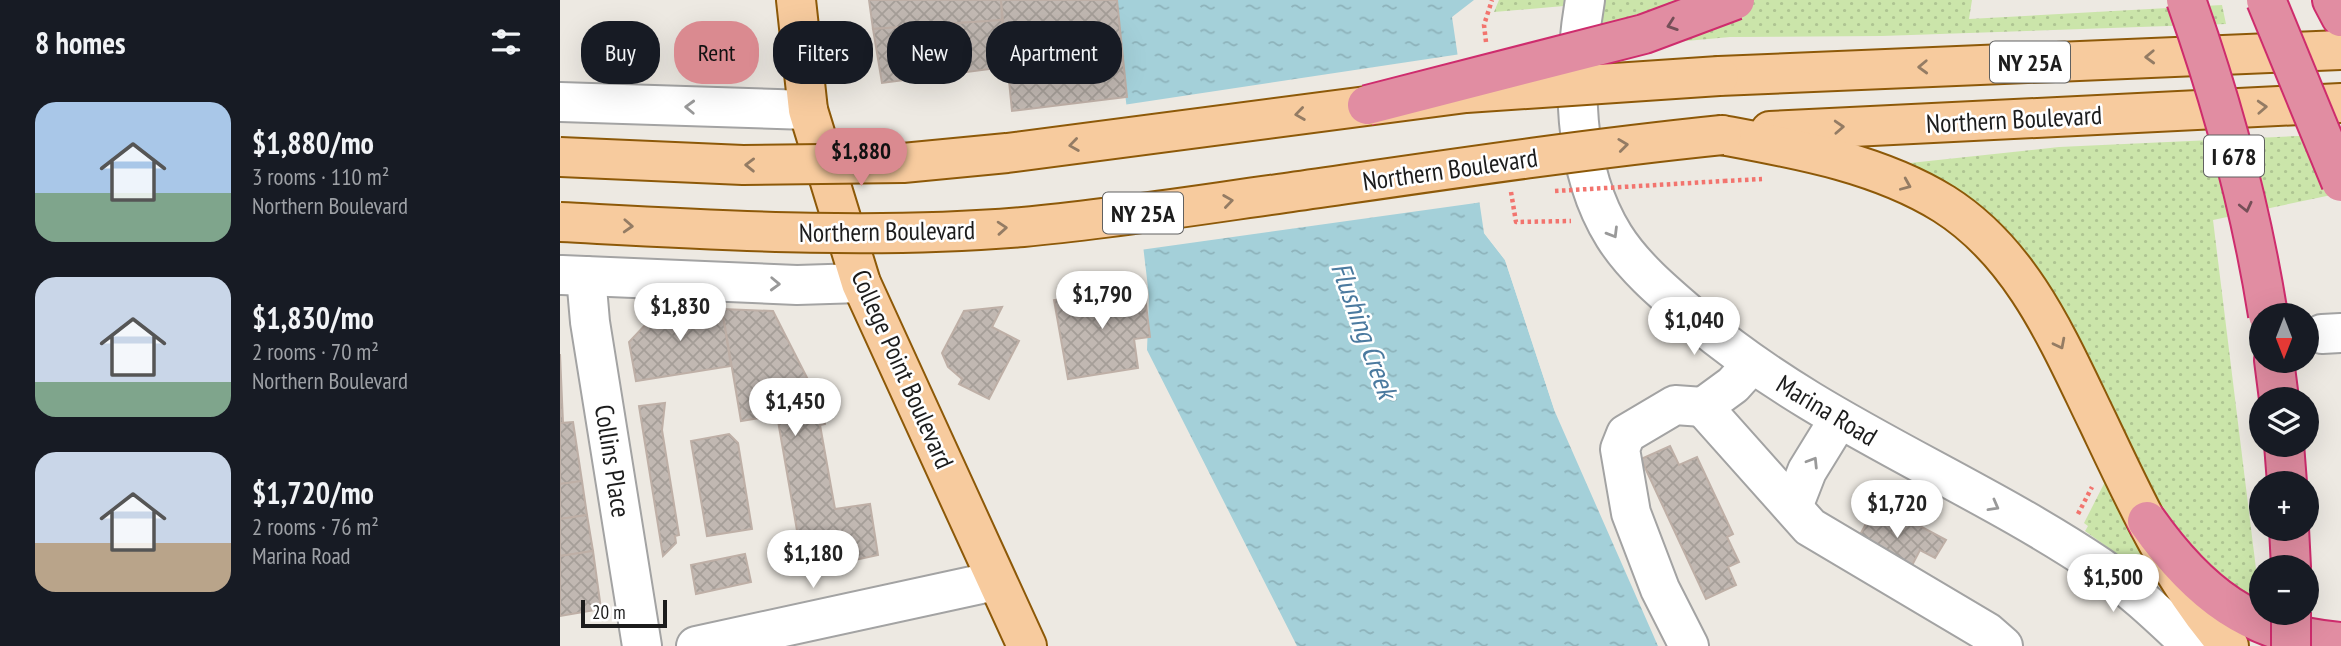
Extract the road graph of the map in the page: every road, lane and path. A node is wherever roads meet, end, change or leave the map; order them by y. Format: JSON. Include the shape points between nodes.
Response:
{"nodes":[{"id":1,"x":796,"y":0,"type":"edge"},
{"id":2,"x":1585,"y":0,"type":"edge"},
{"id":3,"x":1735,"y":0,"type":"edge"},
{"id":4,"x":2186,"y":0,"type":"edge"},
{"id":5,"x":2266,"y":0,"type":"edge"},
{"id":6,"x":2332,"y":0,"type":"edge"},
{"id":7,"x":2341,"y":17,"type":"edge"},
{"id":8,"x":2341,"y":31,"type":"edge"},
{"id":9,"x":2341,"y":50,"type":"edge"},
{"id":10,"x":2246,"y":53,"type":"junction"},
{"id":11,"x":560,"y":102,"type":"edge"},
{"id":12,"x":2341,"y":103,"type":"edge"},
{"id":13,"x":1367,"y":105,"type":"junction"},
{"id":14,"x":807,"y":110,"type":"junction"},
{"id":15,"x":1722,"y":135,"type":"junction"},
{"id":16,"x":560,"y":158,"type":"edge"},
{"id":17,"x":1774,"y":179,"type":"dead end"},
{"id":18,"x":1724,"y":181,"type":"dead end"},
{"id":19,"x":2341,"y":182,"type":"edge"},
{"id":20,"x":560,"y":222,"type":"edge"},
{"id":21,"x":573,"y":276,"type":"edge"},
{"id":22,"x":861,"y":283,"type":"junction"},
{"id":23,"x":2265,"y":303,"type":"edge"},
{"id":24,"x":1752,"y":364,"type":"junction"},
{"id":25,"x":1703,"y":407,"type":"junction"},
{"id":26,"x":1839,"y":419,"type":"junction"},
{"id":27,"x":2096,"y":481,"type":"dead end"},
{"id":28,"x":1793,"y":507,"type":"junction"},
{"id":29,"x":2074,"y":521,"type":"dead end"},
{"id":30,"x":2147,"y":521,"type":"junction"},
{"id":31,"x":995,"y":580,"type":"junction"},
{"id":32,"x":2291,"y":625,"type":"edge"},
{"id":33,"x":2341,"y":642,"type":"edge"},
{"id":34,"x":642,"y":646,"type":"edge"},
{"id":35,"x":696,"y":646,"type":"edge"},
{"id":36,"x":1027,"y":646,"type":"edge"},
{"id":37,"x":1689,"y":646,"type":"edge"},
{"id":38,"x":2003,"y":646,"type":"edge"},
{"id":39,"x":2192,"y":646,"type":"edge"},
{"id":40,"x":2230,"y":646,"type":"edge"},
{"id":41,"x":2291,"y":646,"type":"edge"}],
"edges":[{"from":1,"to":14,"type":"main road","name":"College Point Boulevard"},
{"from":2,"to":24,"type":"street","name":"Marina Road","one_way":true,"via":[[1578,102],[1587,170],[1599,208],[1615,238],[1639,267]]},
{"from":3,"to":13,"type":"highway","one_way":true,"bridge":true,"via":[[1644,34]]},
{"from":4,"to":23,"type":"highway","number":"I 678","one_way":true,"bridge":true,"via":[[2237,167]]},
{"from":5,"to":19,"type":"highway","bridge":true},
{"from":6,"to":7,"type":"highway"},
{"from":8,"to":10,"type":"street"},
{"from":9,"to":10,"type":"main road","number":"NY 25A"},
{"from":10,"to":13,"type":"main road","number":"NY 25A","one_way":true,"bridge":true,"via":[[1545,86]]},
{"from":14,"to":11,"type":"street","one_way":true},
{"from":15,"to":12,"type":"main road","name":"Northern Boulevard","number":"NY 25A","one_way":true},
{"from":13,"to":16,"type":"main road","number":"NY 25A","one_way":true,"bridge":true,"via":[[903,163],[743,165]]},
{"from":14,"to":22,"type":"main road","name":"College Point Boulevard"},
{"from":20,"to":15,"type":"main road","name":"Northern Boulevard","number":"NY 25A","one_way":true,"bridge":true,"via":[[813,234],[1023,227]]},
{"from":15,"to":30,"type":"main road","one_way":true,"via":[[1812,153],[1880,175],[1931,197],[1973,226],[2036,300]]},
{"from":17,"to":18,"type":"path"},
{"from":21,"to":22,"type":"street","name":"Northern Boulevard","one_way":true,"via":[[797,285]]},
{"from":21,"to":34,"type":"street","name":"Collins Place","via":[[587,298]]},
{"from":22,"to":31,"type":"main road","name":"College Point Boulevard"},
{"from":24,"to":25,"type":"street"},
{"from":24,"to":26,"type":"street","name":"Marina Road"},
{"from":25,"to":28,"type":"street"},
{"from":25,"to":37,"type":"street","via":[[1675,405],[1626,434],[1620,449],[1631,513],[1660,589]]},
{"from":28,"to":26,"type":"street","one_way":true,"via":[[1807,471]]},
{"from":26,"to":39,"type":"street","name":"Marina Road","one_way":true,"via":[[2092,562],[2137,595]]},
{"from":27,"to":29,"type":"path"},
{"from":28,"to":38,"type":"street","via":[[1810,527],[1987,632]]},
{"from":30,"to":33,"type":"highway","via":[[2181,568],[2222,602],[2271,628]]},
{"from":30,"to":40,"type":"main road","via":[[2199,608]]},
{"from":31,"to":35,"type":"street"},
{"from":31,"to":36,"type":"main road","name":"College Point Boulevard"},
{"from":32,"to":41,"type":"highway","bridge":true}]}
